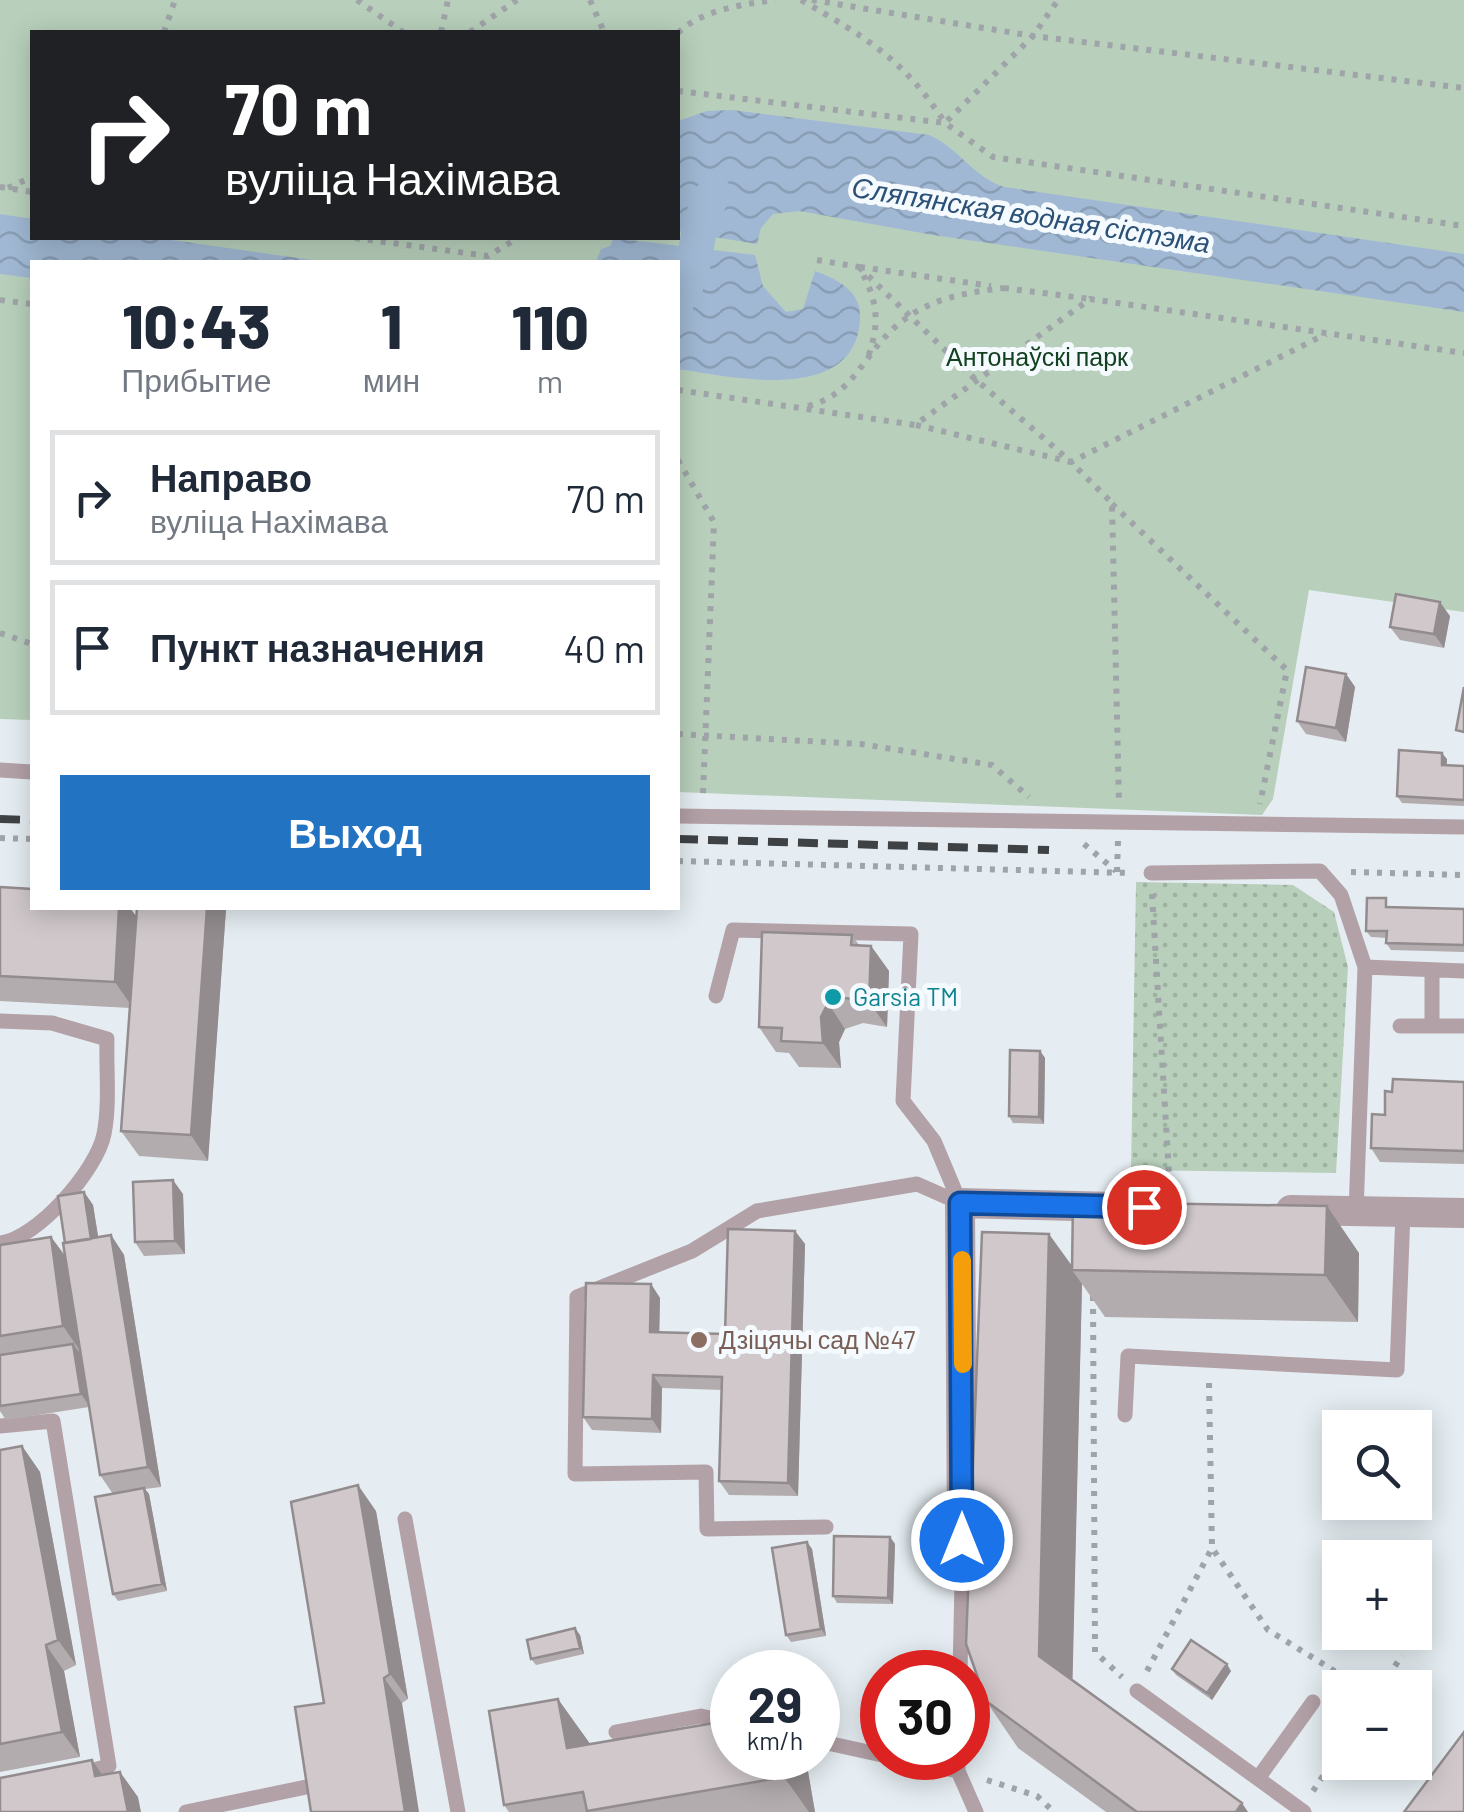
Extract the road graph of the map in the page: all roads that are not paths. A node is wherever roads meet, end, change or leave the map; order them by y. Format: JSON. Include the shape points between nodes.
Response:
{"nodes":[{"id":1,"x":0,"y":770,"type":"edge"},
{"id":2,"x":30,"y":772,"type":"edge"},
{"id":3,"x":680,"y":816,"type":"edge"},
{"id":4,"x":1464,"y":827,"type":"edge"},
{"id":5,"x":1151,"y":873,"type":"road end"},
{"id":6,"x":1365,"y":967,"type":"junction"},
{"id":7,"x":1432,"y":970,"type":"junction"},
{"id":8,"x":1464,"y":971,"type":"edge"},
{"id":9,"x":716,"y":996,"type":"dead end"},
{"id":10,"x":0,"y":1021,"type":"edge"},
{"id":11,"x":1400,"y":1026,"type":"dead end"},
{"id":12,"x":1432,"y":1026,"type":"junction"},
{"id":13,"x":1464,"y":1026,"type":"edge"},
{"id":14,"x":960,"y":1203,"type":"junction"},
{"id":15,"x":1171,"y":1208,"type":"edge"},
{"id":16,"x":1264,"y":1210,"type":"edge"},
{"id":17,"x":1356,"y":1212,"type":"junction"},
{"id":18,"x":1403,"y":1212,"type":"junction"},
{"id":19,"x":1464,"y":1212,"type":"edge"},
{"id":20,"x":0,"y":1243,"type":"edge"},
{"id":21,"x":1125,"y":1415,"type":"dead end"},
{"id":22,"x":0,"y":1426,"type":"edge"},
{"id":23,"x":404,"y":1519,"type":"dead end"},
{"id":24,"x":826,"y":1527,"type":"dead end"},
{"id":25,"x":962,"y":1540,"type":"dead end"},
{"id":26,"x":962,"y":1583,"type":"dead end"},
{"id":27,"x":960,"y":1650,"type":"edge"},
{"id":28,"x":1136,"y":1691,"type":"road end"},
{"id":29,"x":1313,"y":1702,"type":"dead end"},
{"id":30,"x":710,"y":1718,"type":"edge"},
{"id":31,"x":616,"y":1732,"type":"dead end"},
{"id":32,"x":73,"y":1775,"type":"edge"},
{"id":33,"x":1258,"y":1777,"type":"junction"},
{"id":34,"x":964,"y":1780,"type":"edge"},
{"id":35,"x":320,"y":1784,"type":"edge"},
{"id":36,"x":1303,"y":1810,"type":"edge"},
{"id":37,"x":186,"y":1812,"type":"edge"},
{"id":38,"x":458,"y":1812,"type":"edge"},
{"id":39,"x":976,"y":1812,"type":"edge"}],
"edges":[{"from":1,"to":2,"type":"lane"},
{"from":3,"to":4,"type":"lane"},
{"from":5,"to":6,"type":"lane","via":[[1320,872],[1341,895]]},
{"from":6,"to":7,"type":"lane"},
{"from":6,"to":17,"type":"lane"},
{"from":7,"to":8,"type":"lane"},
{"from":7,"to":12,"type":"lane"},
{"from":9,"to":14,"type":"lane","via":[[733,930],[911,934],[903,1101],[934,1141]]},
{"from":10,"to":20,"type":"lane","via":[[52,1023],[107,1039],[104,1135],[83,1178],[47,1216]]},
{"from":11,"to":12,"type":"lane"},
{"from":12,"to":13,"type":"lane"},
{"from":14,"to":15,"type":"street"},
{"from":14,"to":24,"type":"lane","via":[[917,1184],[757,1211],[692,1251],[578,1297],[575,1474],[706,1472],[707,1529]]},
{"from":14,"to":25,"type":"street"},
{"from":16,"to":17,"type":"street"},
{"from":17,"to":18,"type":"street"},
{"from":18,"to":19,"type":"street"},
{"from":18,"to":21,"type":"lane","via":[[1396,1370],[1128,1356]]},
{"from":22,"to":32,"type":"lane","via":[[54,1421],[109,1766]]},
{"from":23,"to":38,"type":"lane"},
{"from":26,"to":27,"type":"lane"},
{"from":28,"to":33,"type":"lane"},
{"from":29,"to":33,"type":"lane"},
{"from":30,"to":31,"type":"lane"},
{"from":33,"to":36,"type":"lane"},
{"from":34,"to":39,"type":"lane"},
{"from":35,"to":37,"type":"lane"}]}
